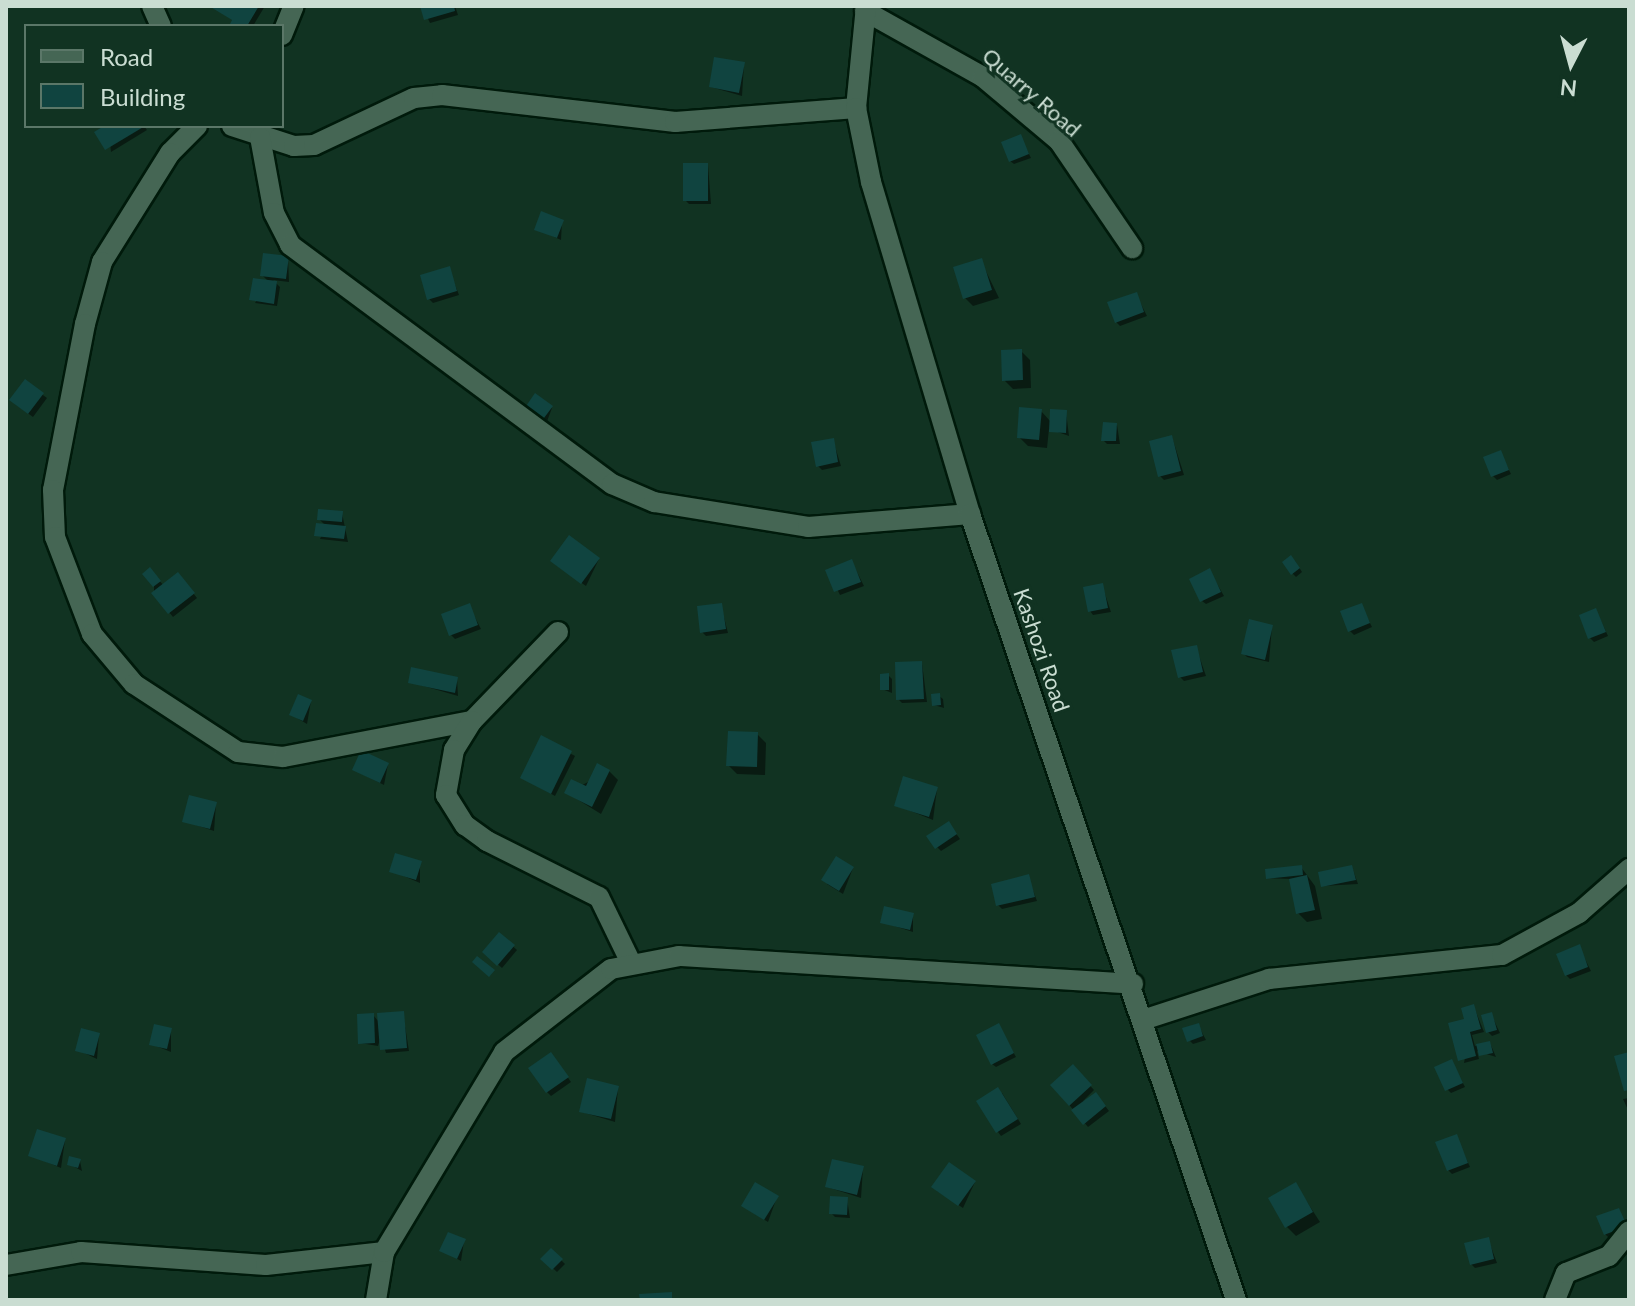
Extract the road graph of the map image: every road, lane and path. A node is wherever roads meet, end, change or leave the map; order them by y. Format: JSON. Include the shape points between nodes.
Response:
{"nodes":[{"id":1,"x":294,"y":6,"type":"edge"},
{"id":2,"x":865,"y":8,"type":"edge"},
{"id":3,"x":284,"y":30,"type":"edge"},
{"id":4,"x":856,"y":108,"type":"junction"},
{"id":5,"x":195,"y":128,"type":"edge"},
{"id":6,"x":245,"y":130,"type":"edge"},
{"id":7,"x":1132,"y":248,"type":"dead end"},
{"id":8,"x":970,"y":514,"type":"junction"},
{"id":9,"x":558,"y":632,"type":"dead end"},
{"id":10,"x":472,"y":721,"type":"junction"},
{"id":11,"x":1629,"y":869,"type":"edge"},
{"id":12,"x":631,"y":963,"type":"junction"},
{"id":13,"x":1133,"y":984,"type":"junction"},
{"id":14,"x":1143,"y":1020,"type":"junction"},
{"id":15,"x":1629,"y":1231,"type":"edge"},
{"id":16,"x":384,"y":1252,"type":"junction"},
{"id":17,"x":6,"y":1265,"type":"edge"},
{"id":18,"x":376,"y":1300,"type":"edge"},
{"id":19,"x":1236,"y":1300,"type":"edge"},
{"id":20,"x":1555,"y":1300,"type":"edge"}],
"edges":[{"from":1,"to":3,"type":"street"},
{"from":2,"to":4,"type":"street","name":"Kashozi Road"},
{"from":2,"to":7,"type":"street","name":"Quarry Road","via":[[983,77],[1059,141]]},
{"from":4,"to":6,"type":"street","via":[[675,122],[442,95],[414,98],[314,145]]},
{"from":4,"to":8,"type":"street","name":"Kashozi Road","via":[[871,182]]},
{"from":5,"to":10,"type":"street","via":[[170,153],[102,262],[85,324],[53,490],[55,537],[92,634],[134,684],[238,752],[283,757]]},
{"from":6,"to":8,"type":"street","via":[[290,245],[612,484],[654,502],[808,527]]},
{"from":8,"to":13,"type":"street","name":"Kashozi Road"},
{"from":9,"to":10,"type":"street"},
{"from":10,"to":12,"type":"street","via":[[447,774],[454,810],[487,841],[599,897]]},
{"from":11,"to":14,"type":"street","via":[[1523,948],[1269,979]]},
{"from":12,"to":13,"type":"street","via":[[679,956],[877,964]]},
{"from":12,"to":16,"type":"street","via":[[592,980],[504,1052]]},
{"from":13,"to":14,"type":"street","name":"Kashozi Road"},
{"from":14,"to":19,"type":"street","name":"Kashozi Road"},
{"from":15,"to":20,"type":"street","via":[[1609,1256],[1566,1273]]},
{"from":16,"to":17,"type":"street","via":[[266,1265],[81,1252]]},
{"from":16,"to":18,"type":"street"}]}
